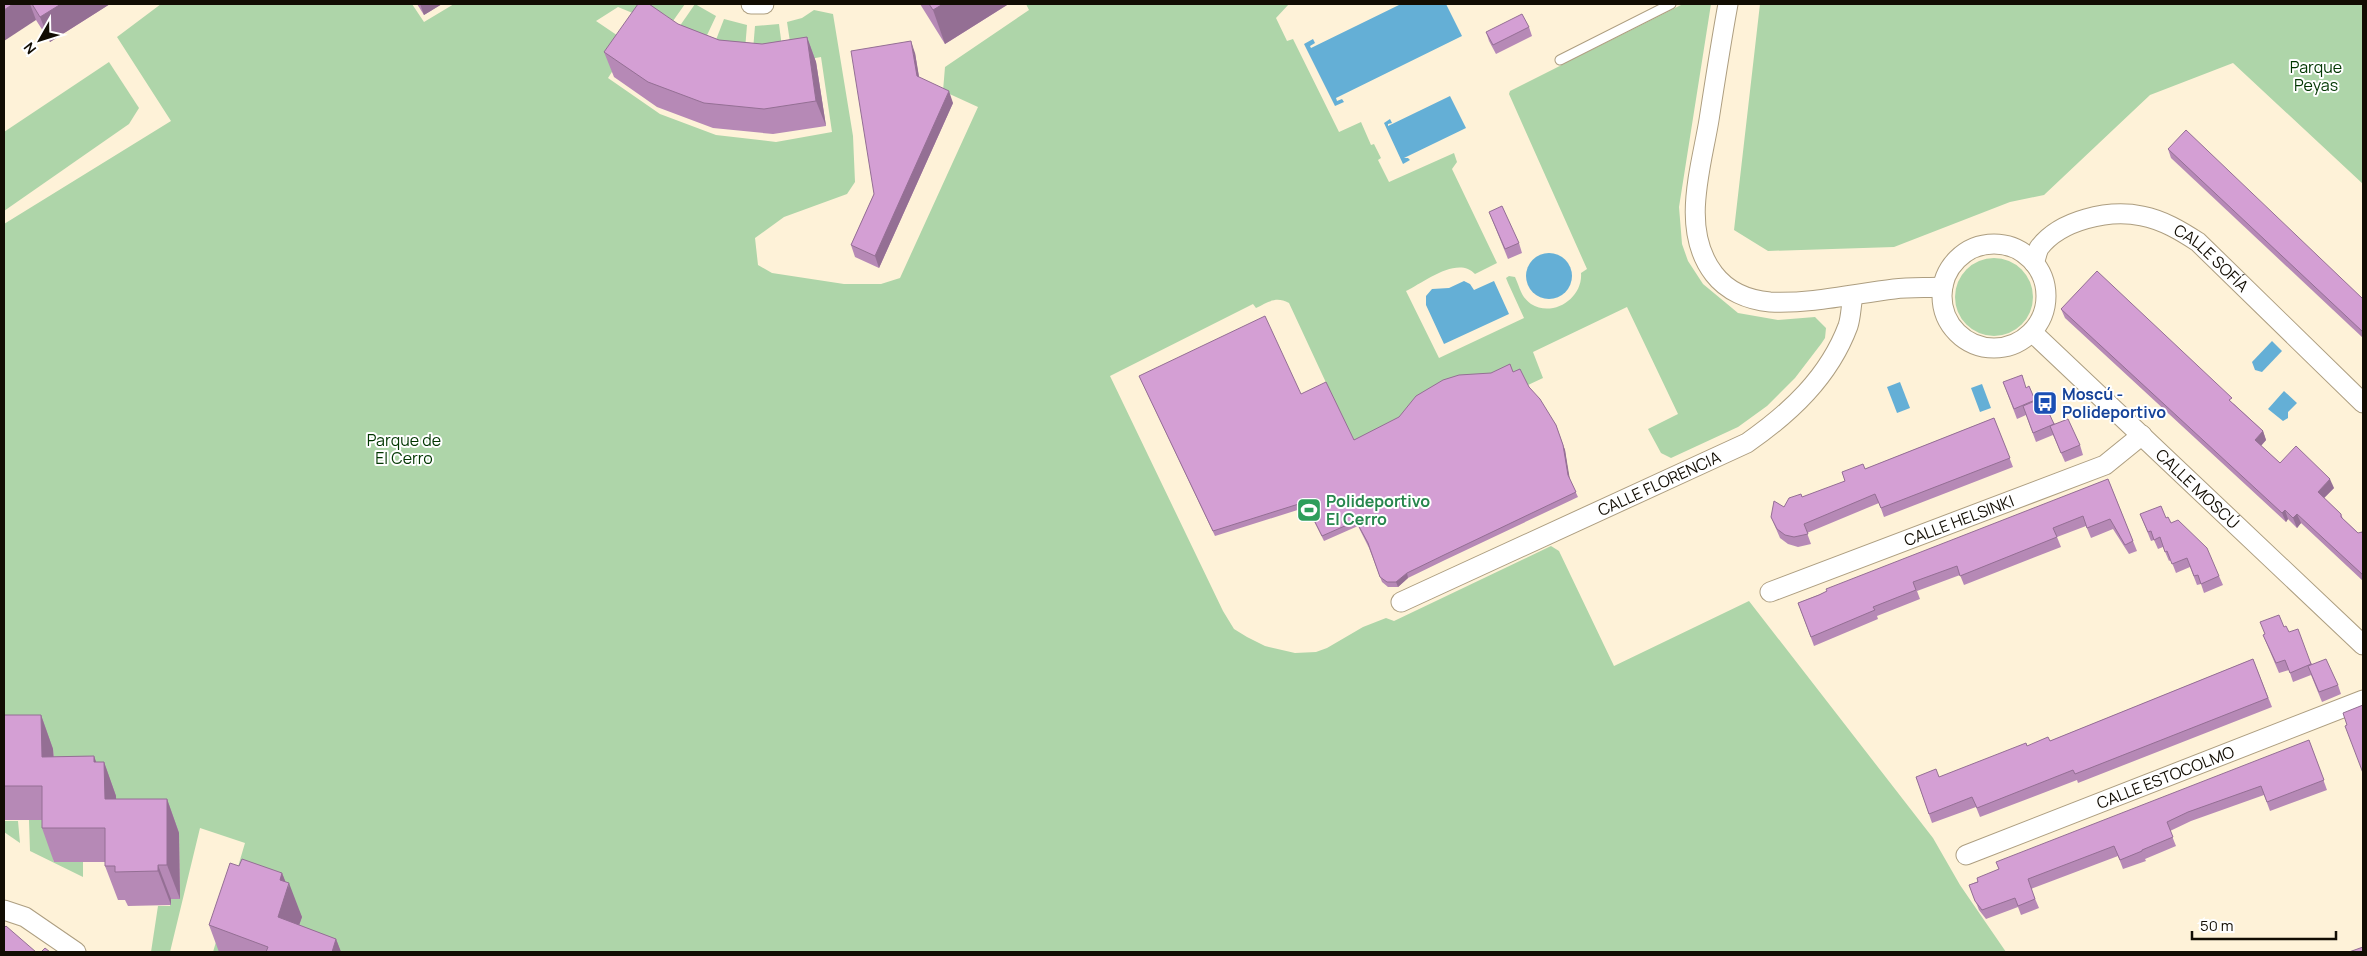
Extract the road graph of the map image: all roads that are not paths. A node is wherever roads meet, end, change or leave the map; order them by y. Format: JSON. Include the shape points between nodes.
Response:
{"nodes":[{"id":1,"x":751,"y":4,"type":"edge"},
{"id":2,"x":764,"y":4,"type":"edge"},
{"id":3,"x":1671,"y":4,"type":"edge"},
{"id":4,"x":1728,"y":4,"type":"edge"},
{"id":5,"x":1560,"y":60,"type":"dead end"},
{"id":6,"x":2034,"y":263,"type":"junction"},
{"id":7,"x":1943,"y":287,"type":"junction"},
{"id":8,"x":1853,"y":296,"type":"junction"},
{"id":9,"x":2032,"y":332,"type":"junction"},
{"id":10,"x":2363,"y":403,"type":"edge"},
{"id":11,"x":2142,"y":435,"type":"junction"},
{"id":12,"x":1770,"y":592,"type":"dead end"},
{"id":13,"x":1401,"y":602,"type":"dead end"},
{"id":14,"x":2363,"y":645,"type":"edge"},
{"id":15,"x":2363,"y":700,"type":"edge"},
{"id":16,"x":1966,"y":854,"type":"dead end"},
{"id":17,"x":4,"y":910,"type":"edge"},
{"id":18,"x":76,"y":952,"type":"edge"}],
"edges":[{"from":1,"to":2,"type":"street"},
{"from":3,"to":5,"type":"lane"},
{"from":4,"to":8,"type":"street","via":[[1698,183],[1695,216],[1701,253],[1720,282],[1751,298],[1795,302]]},
{"from":6,"to":7,"type":"street","via":[[2014,248],[1997,244],[1981,246],[1967,252],[1954,264]]},
{"from":6,"to":9,"type":"street","via":[[2045,286],[2046,306]]},
{"from":6,"to":10,"type":"street","name":"CALLE SOFÍA","via":[[2038,249],[2048,240],[2070,225],[2095,216],[2122,213],[2162,222],[2198,242]]},
{"from":7,"to":8,"type":"street","via":[[1895,289]]},
{"from":7,"to":9,"type":"street","via":[[1943,305],[1949,322],[1957,333],[1975,345],[2003,348]]},
{"from":8,"to":13,"type":"street","name":"CALLE FLORENCIA","via":[[1848,324],[1822,375],[1775,423],[1747,443]]},
{"from":9,"to":11,"type":"street","name":"CALLE MOSCÚ"},
{"from":11,"to":12,"type":"street","name":"CALLE HELSINKI","via":[[2105,465]]},
{"from":11,"to":14,"type":"street","name":"CALLE MOSCÚ"},
{"from":15,"to":16,"type":"street","name":"CALLE ESTOCOLMO"},
{"from":17,"to":18,"type":"street","via":[[25,917]]}]}
